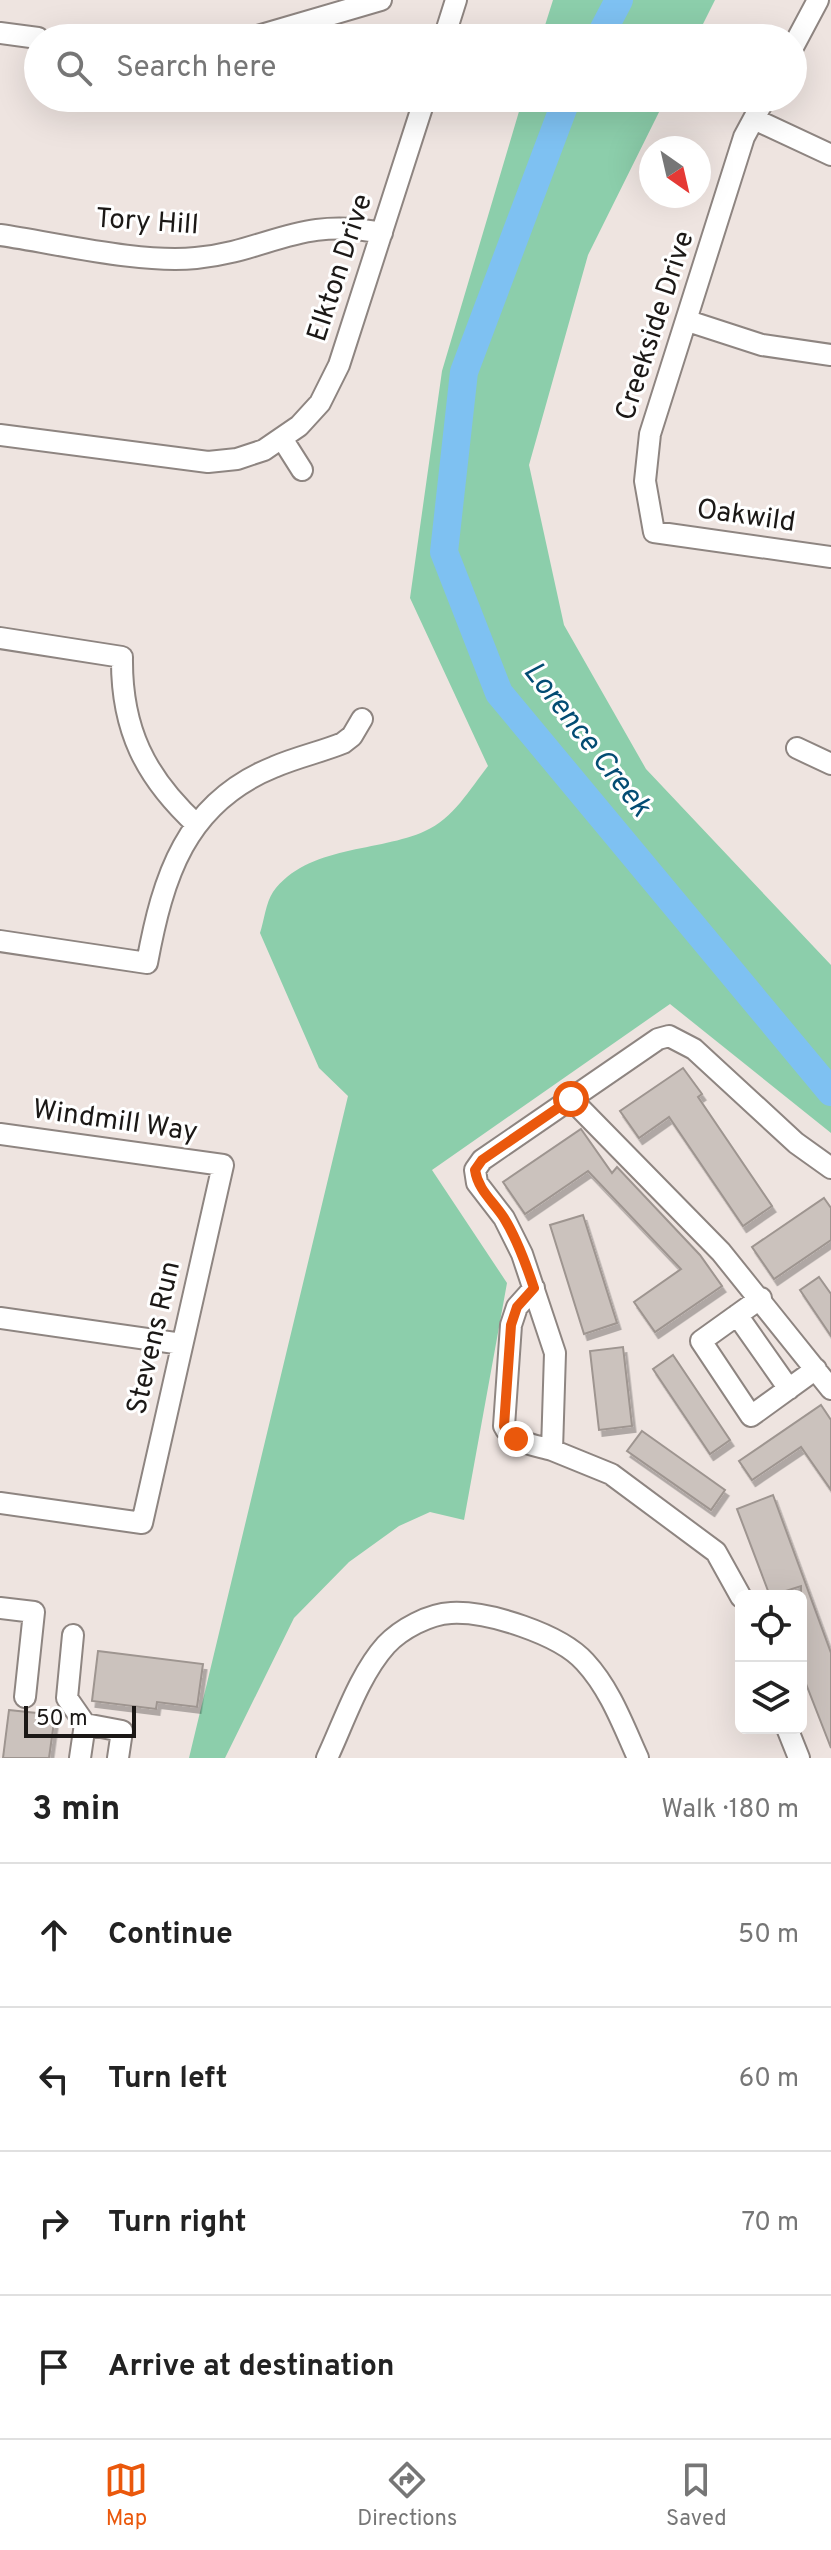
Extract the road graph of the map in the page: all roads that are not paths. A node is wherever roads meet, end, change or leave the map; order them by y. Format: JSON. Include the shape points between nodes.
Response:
{"nodes":[{"id":1,"x":381,"y":0,"type":"edge"},
{"id":2,"x":818,"y":0,"type":"edge"},
{"id":3,"x":452,"y":1,"type":"edge"},
{"id":4,"x":299,"y":24,"type":"edge"},
{"id":5,"x":447,"y":24,"type":"edge"},
{"id":6,"x":805,"y":24,"type":"edge"},
{"id":7,"x":0,"y":33,"type":"edge"},
{"id":8,"x":24,"y":36,"type":"edge"},
{"id":9,"x":421,"y":112,"type":"edge"},
{"id":10,"x":758,"y":112,"type":"edge"},
{"id":11,"x":754,"y":119,"type":"junction"},
{"id":12,"x":831,"y":155,"type":"edge"},
{"id":13,"x":382,"y":233,"type":"junction"},
{"id":14,"x":0,"y":235,"type":"edge"},
{"id":15,"x":688,"y":321,"type":"junction"},
{"id":16,"x":831,"y":355,"type":"edge"},
{"id":17,"x":0,"y":435,"type":"edge"},
{"id":18,"x":283,"y":440,"type":"junction"},
{"id":19,"x":302,"y":470,"type":"dead end"},
{"id":20,"x":654,"y":532,"type":"joint"},
{"id":21,"x":831,"y":557,"type":"edge"},
{"id":22,"x":0,"y":638,"type":"edge"},
{"id":23,"x":362,"y":719,"type":"dead end"},
{"id":24,"x":797,"y":748,"type":"dead end"},
{"id":25,"x":831,"y":764,"type":"edge"},
{"id":26,"x":197,"y":825,"type":"junction"},
{"id":27,"x":0,"y":941,"type":"edge"},
{"id":28,"x":571,"y":1099,"type":"junction"},
{"id":29,"x":0,"y":1134,"type":"edge"},
{"id":30,"x":223,"y":1165,"type":"joint"},
{"id":31,"x":831,"y":1168,"type":"edge"},
{"id":32,"x":534,"y":1288,"type":"junction"},
{"id":33,"x":761,"y":1298,"type":"junction"},
{"id":34,"x":737,"y":1315,"type":"junction"},
{"id":35,"x":0,"y":1318,"type":"edge"},
{"id":36,"x":182,"y":1344,"type":"junction"},
{"id":37,"x":816,"y":1369,"type":"junction"},
{"id":38,"x":789,"y":1389,"type":"junction"},
{"id":39,"x":831,"y":1389,"type":"edge"},
{"id":40,"x":552,"y":1450,"type":"junction"},
{"id":41,"x":0,"y":1503,"type":"edge"},
{"id":42,"x":737,"y":1590,"type":"edge"},
{"id":43,"x":0,"y":1608,"type":"edge"},
{"id":44,"x":73,"y":1635,"type":"dead end"},
{"id":45,"x":25,"y":1697,"type":"dead end"},
{"id":46,"x":85,"y":1724,"type":"junction"},
{"id":47,"x":789,"y":1734,"type":"edge"},
{"id":48,"x":80,"y":1758,"type":"edge"},
{"id":49,"x":118,"y":1758,"type":"edge"},
{"id":50,"x":327,"y":1758,"type":"edge"},
{"id":51,"x":638,"y":1758,"type":"edge"},
{"id":52,"x":799,"y":1758,"type":"edge"}],
"edges":[{"from":1,"to":4,"type":"street"},
{"from":2,"to":6,"type":"street"},
{"from":3,"to":5,"type":"street"},
{"from":7,"to":8,"type":"street"},
{"from":9,"to":13,"type":"street","name":"Elkton Drive"},
{"from":10,"to":11,"type":"street","name":"Creekside Drive"},
{"from":11,"to":12,"type":"street"},
{"from":11,"to":15,"type":"street","name":"Creekside Drive"},
{"from":13,"to":14,"type":"street","name":"Tory Hill","via":[[311,229],[191,259]]},
{"from":13,"to":18,"type":"street","name":"Elkton Drive","via":[[328,391]]},
{"from":15,"to":16,"type":"street","via":[[751,343]]},
{"from":15,"to":20,"type":"street","name":"Creekside Drive","via":[[646,454]]},
{"from":17,"to":18,"type":"street","name":"Elkton Drive","via":[[208,462],[251,455]]},
{"from":18,"to":19,"type":"street"},
{"from":20,"to":21,"type":"street","name":"Oakwild"},
{"from":22,"to":26,"type":"street","via":[[122,657],[126,714],[139,750],[155,781]]},
{"from":23,"to":26,"type":"street","via":[[343,743],[238,786]]},
{"from":24,"to":25,"type":"street"},
{"from":26,"to":27,"type":"street","via":[[164,882],[147,963]]},
{"from":28,"to":31,"type":"street","via":[[658,1039],[679,1039]]},
{"from":28,"to":32,"type":"street","via":[[475,1170],[477,1183],[504,1218],[522,1254]]},
{"from":28,"to":33,"type":"street"},
{"from":29,"to":30,"type":"street","name":"Windmill Way"},
{"from":30,"to":36,"type":"street","name":"Stevens Run"},
{"from":32,"to":40,"type":"street","via":[[555,1353]]},
{"from":32,"to":40,"type":"street","via":[[517,1307],[511,1325],[504,1426],[516,1439]]},
{"from":33,"to":34,"type":"street"},
{"from":33,"to":37,"type":"street"},
{"from":34,"to":38,"type":"street"},
{"from":34,"to":38,"type":"street","via":[[701,1341],[751,1416]]},
{"from":35,"to":36,"type":"street"},
{"from":36,"to":41,"type":"street","name":"Stevens Run","via":[[142,1523]]},
{"from":37,"to":38,"type":"street"},
{"from":37,"to":39,"type":"street"},
{"from":40,"to":42,"type":"street","via":[[611,1474],[716,1552]]},
{"from":43,"to":45,"type":"street","via":[[34,1612]]},
{"from":44,"to":46,"type":"street","via":[[67,1698]]},
{"from":46,"to":48,"type":"street"},
{"from":46,"to":49,"type":"street","via":[[122,1731]]},
{"from":47,"to":52,"type":"street"},
{"from":50,"to":51,"type":"street","via":[[388,1643],[416,1624],[450,1613],[538,1632],[562,1644],[596,1675]]}]}
